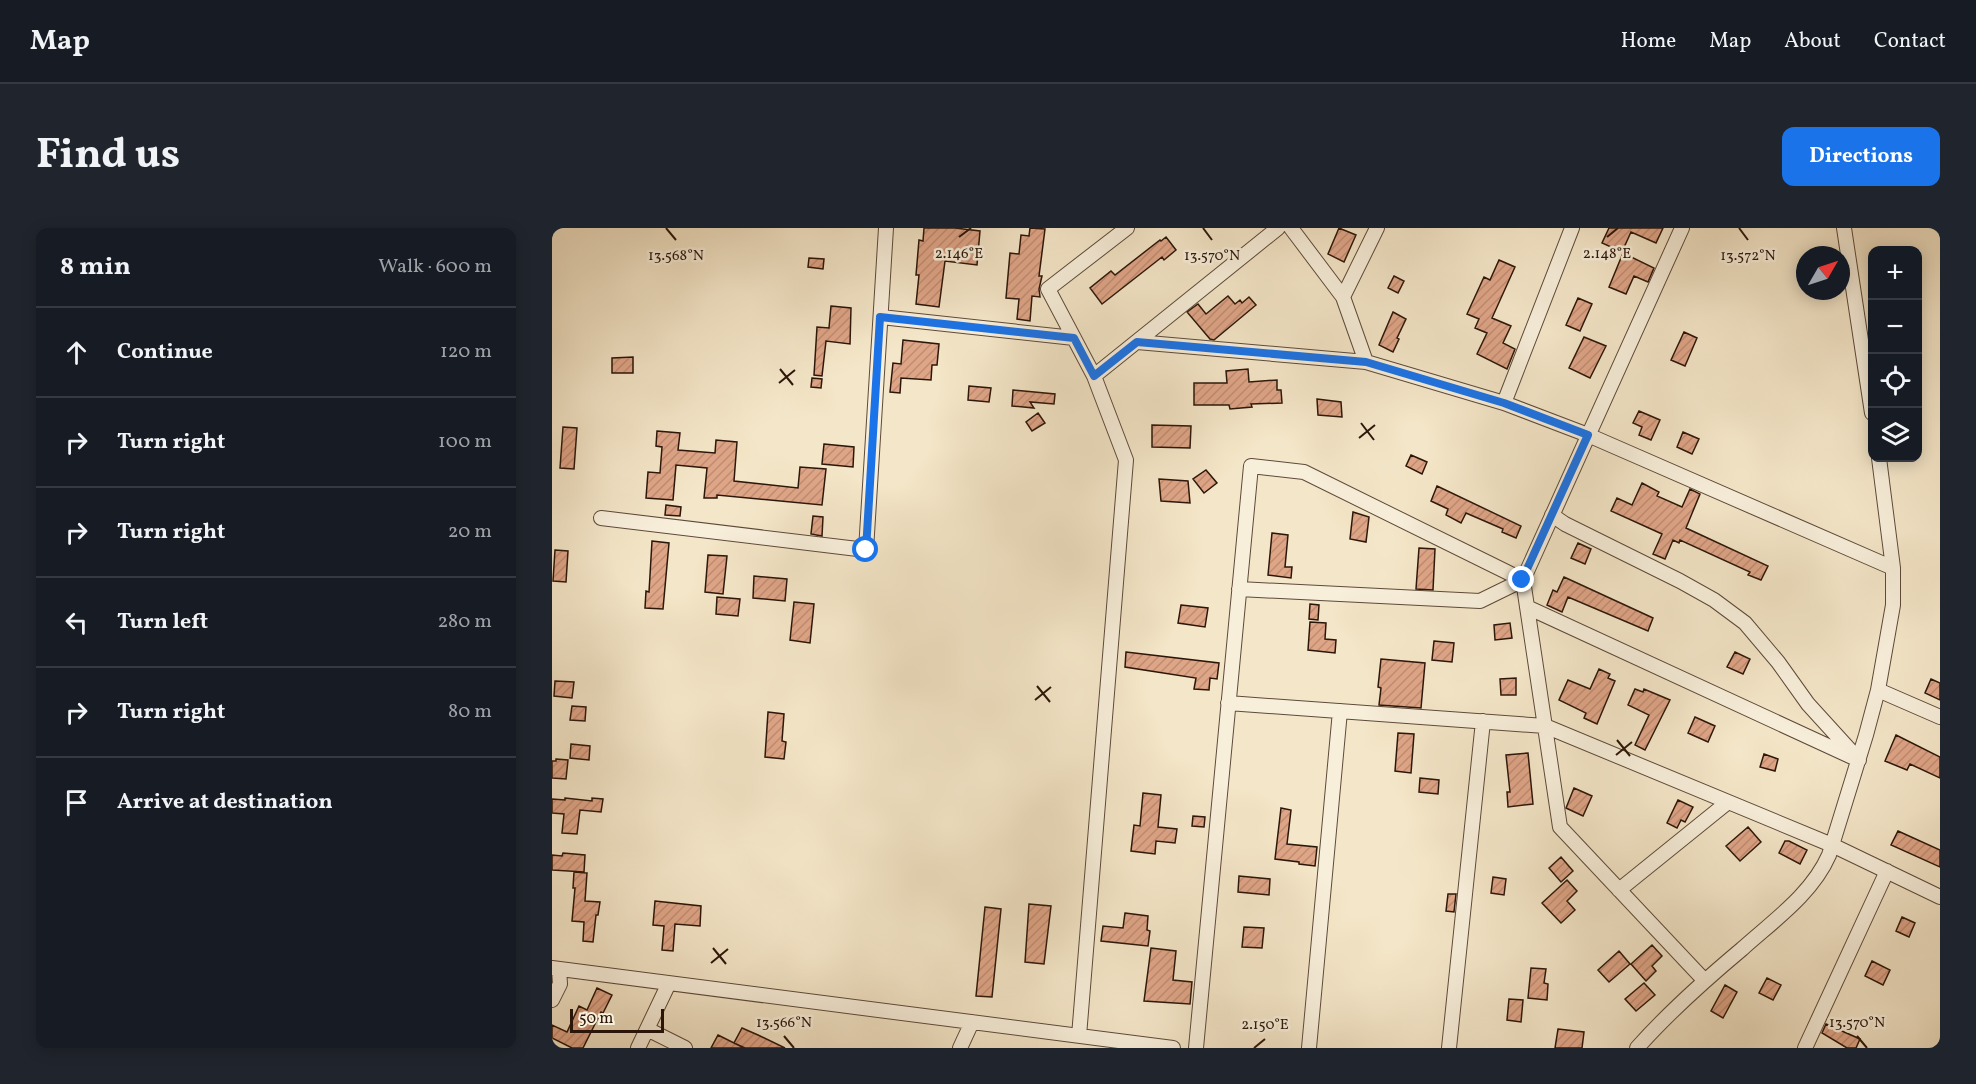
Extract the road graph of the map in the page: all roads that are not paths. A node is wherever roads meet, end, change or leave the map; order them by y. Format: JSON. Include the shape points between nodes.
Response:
{"nodes":[{"id":1,"x":886,"y":228,"type":"edge"},
{"id":2,"x":1127,"y":228,"type":"edge"},
{"id":3,"x":1278,"y":228,"type":"edge"},
{"id":4,"x":1292,"y":228,"type":"edge"},
{"id":5,"x":1377,"y":228,"type":"edge"},
{"id":6,"x":1572,"y":228,"type":"edge"},
{"id":7,"x":1682,"y":228,"type":"edge"},
{"id":8,"x":1844,"y":228,"type":"edge"},
{"id":9,"x":1343,"y":297,"type":"junction"},
{"id":10,"x":880,"y":317,"type":"junction"},
{"id":11,"x":1074,"y":338,"type":"junction"},
{"id":12,"x":1137,"y":342,"type":"junction"},
{"id":13,"x":1366,"y":362,"type":"junction"},
{"id":14,"x":1094,"y":376,"type":"junction"},
{"id":15,"x":1504,"y":403,"type":"junction"},
{"id":16,"x":1871,"y":408,"type":"edge"},
{"id":17,"x":1588,"y":435,"type":"junction"},
{"id":18,"x":1880,"y":462,"type":"edge"},
{"id":19,"x":1552,"y":515,"type":"junction"},
{"id":20,"x":601,"y":518,"type":"dead end"},
{"id":21,"x":1893,"y":568,"type":"junction"},
{"id":22,"x":1522,"y":580,"type":"junction"},
{"id":23,"x":1239,"y":589,"type":"junction"},
{"id":24,"x":1527,"y":608,"type":"junction"},
{"id":25,"x":1878,"y":690,"type":"junction"},
{"id":26,"x":1228,"y":703,"type":"junction"},
{"id":27,"x":1340,"y":711,"type":"junction"},
{"id":28,"x":1940,"y":717,"type":"edge"},
{"id":29,"x":1483,"y":721,"type":"junction"},
{"id":30,"x":1545,"y":726,"type":"junction"},
{"id":31,"x":1859,"y":760,"type":"junction"},
{"id":32,"x":1728,"y":802,"type":"junction"},
{"id":33,"x":1832,"y":845,"type":"junction"},
{"id":34,"x":1887,"y":871,"type":"junction"},
{"id":35,"x":1619,"y":890,"type":"junction"},
{"id":36,"x":1940,"y":897,"type":"edge"},
{"id":37,"x":556,"y":968,"type":"edge"},
{"id":38,"x":1705,"y":981,"type":"junction"},
{"id":39,"x":669,"y":983,"type":"junction"},
{"id":40,"x":552,"y":1000,"type":"edge"},
{"id":41,"x":972,"y":1022,"type":"junction"},
{"id":42,"x":647,"y":1029,"type":"junction"},
{"id":43,"x":1072,"y":1035,"type":"junction"},
{"id":44,"x":638,"y":1048,"type":"edge"},
{"id":45,"x":685,"y":1048,"type":"edge"},
{"id":46,"x":960,"y":1048,"type":"edge"},
{"id":47,"x":1058,"y":1048,"type":"edge"},
{"id":48,"x":1173,"y":1048,"type":"edge"},
{"id":49,"x":1196,"y":1048,"type":"edge"},
{"id":50,"x":1309,"y":1048,"type":"edge"},
{"id":51,"x":1449,"y":1048,"type":"edge"},
{"id":52,"x":1637,"y":1048,"type":"edge"},
{"id":53,"x":1804,"y":1048,"type":"edge"}],
"edges":[{"from":1,"to":10,"type":"street"},
{"from":2,"to":11,"type":"street","via":[[1048,289]]},
{"from":3,"to":12,"type":"street"},
{"from":4,"to":9,"type":"street"},
{"from":5,"to":9,"type":"street"},
{"from":6,"to":15,"type":"street"},
{"from":7,"to":17,"type":"street"},
{"from":8,"to":16,"type":"street"},
{"from":9,"to":13,"type":"street"},
{"from":10,"to":11,"type":"street"},
{"from":10,"to":20,"type":"street","via":[[866,550]]},
{"from":11,"to":14,"type":"street"},
{"from":12,"to":13,"type":"street"},
{"from":12,"to":14,"type":"street"},
{"from":13,"to":15,"type":"street"},
{"from":14,"to":43,"type":"street","via":[[1126,460]]},
{"from":15,"to":17,"type":"street"},
{"from":17,"to":19,"type":"street"},
{"from":17,"to":21,"type":"street"},
{"from":18,"to":21,"type":"street"},
{"from":19,"to":22,"type":"street"},
{"from":19,"to":31,"type":"street","via":[[1706,596],[1745,623],[1808,704]]},
{"from":21,"to":25,"type":"street","via":[[1893,605]]},
{"from":22,"to":23,"type":"street","via":[[1480,601]]},
{"from":22,"to":23,"type":"street","via":[[1304,472],[1251,466]]},
{"from":22,"to":24,"type":"street"},
{"from":23,"to":26,"type":"street"},
{"from":24,"to":30,"type":"street"},
{"from":24,"to":31,"type":"street"},
{"from":25,"to":28,"type":"street"},
{"from":25,"to":31,"type":"street"},
{"from":26,"to":27,"type":"street"},
{"from":26,"to":49,"type":"street"},
{"from":27,"to":29,"type":"street"},
{"from":27,"to":50,"type":"street"},
{"from":29,"to":30,"type":"street"},
{"from":29,"to":51,"type":"street"},
{"from":30,"to":32,"type":"street"},
{"from":30,"to":35,"type":"street","via":[[1560,827]]},
{"from":31,"to":33,"type":"street"},
{"from":32,"to":33,"type":"street"},
{"from":32,"to":35,"type":"street"},
{"from":33,"to":34,"type":"street"},
{"from":33,"to":38,"type":"street","via":[[1814,882]]},
{"from":34,"to":36,"type":"street"},
{"from":34,"to":53,"type":"street"},
{"from":35,"to":38,"type":"street"},
{"from":37,"to":39,"type":"street"},
{"from":37,"to":40,"type":"street","via":[[560,984]]},
{"from":38,"to":52,"type":"street"},
{"from":39,"to":41,"type":"street"},
{"from":39,"to":42,"type":"street"},
{"from":41,"to":43,"type":"street"},
{"from":41,"to":46,"type":"street"},
{"from":42,"to":44,"type":"street"},
{"from":42,"to":45,"type":"street"},
{"from":43,"to":47,"type":"street"},
{"from":43,"to":48,"type":"street"}]}
